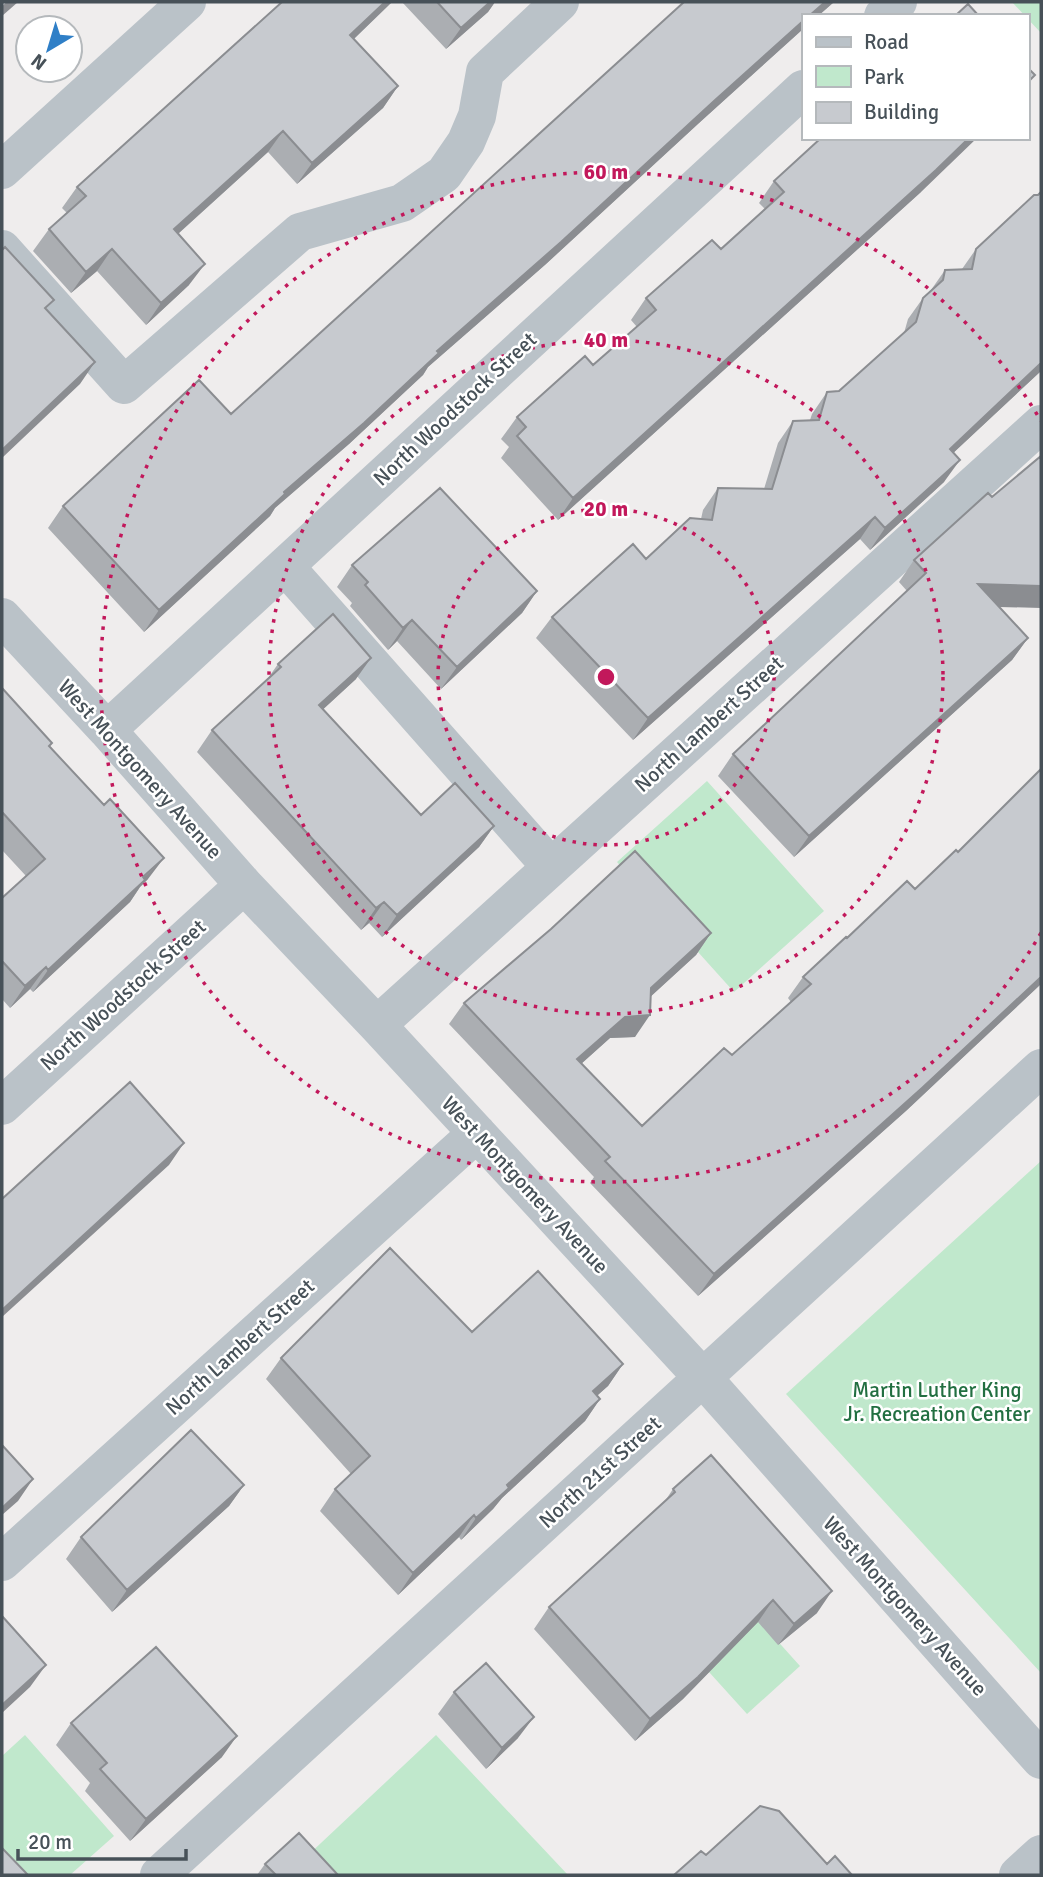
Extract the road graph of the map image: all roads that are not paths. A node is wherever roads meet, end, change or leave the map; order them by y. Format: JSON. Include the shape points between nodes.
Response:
{"nodes":[{"id":1,"x":187,"y":2,"type":"edge"},
{"id":2,"x":560,"y":2,"type":"edge"},
{"id":3,"x":898,"y":2,"type":"edge"},
{"id":4,"x":885,"y":14,"type":"edge"},
{"id":5,"x":802,"y":90,"type":"edge"},
{"id":6,"x":2,"y":170,"type":"edge"},
{"id":7,"x":2,"y":249,"type":"edge"},
{"id":8,"x":1041,"y":424,"type":"edge"},
{"id":9,"x":285,"y":566,"type":"junction"},
{"id":10,"x":2,"y":617,"type":"edge"},
{"id":11,"x":107,"y":730,"type":"junction"},
{"id":12,"x":551,"y":867,"type":"junction"},
{"id":13,"x":244,"y":885,"type":"junction"},
{"id":14,"x":377,"y":1025,"type":"junction"},
{"id":15,"x":1041,"y":1068,"type":"edge"},
{"id":16,"x":2,"y":1105,"type":"edge"},
{"id":17,"x":477,"y":1133,"type":"junction"},
{"id":18,"x":703,"y":1378,"type":"junction"},
{"id":19,"x":2,"y":1562,"type":"edge"},
{"id":20,"x":1041,"y":1760,"type":"edge"},
{"id":21,"x":1041,"y":1854,"type":"edge"},
{"id":22,"x":159,"y":1875,"type":"edge"},
{"id":23,"x":1018,"y":1875,"type":"edge"}],
"edges":[{"from":1,"to":6,"type":"street"},
{"from":2,"to":7,"type":"street","via":[[485,72],[477,116],[444,174],[402,202],[300,232],[124,385]]},
{"from":3,"to":4,"type":"street"},
{"from":5,"to":9,"type":"street","name":"North Woodstock Street"},
{"from":8,"to":12,"type":"street","name":"North Lambert Street"},
{"from":9,"to":11,"type":"street","name":"North Woodstock Street"},
{"from":9,"to":12,"type":"street"},
{"from":10,"to":11,"type":"street","name":"West Montgomery Avenue"},
{"from":11,"to":13,"type":"street","name":"West Montgomery Avenue"},
{"from":12,"to":14,"type":"street","name":"North Lambert Street"},
{"from":13,"to":14,"type":"street","name":"West Montgomery Avenue"},
{"from":13,"to":16,"type":"street","name":"North Woodstock Street"},
{"from":14,"to":17,"type":"street","name":"West Montgomery Avenue"},
{"from":15,"to":18,"type":"street","name":"North 21st Street"},
{"from":17,"to":18,"type":"street","name":"West Montgomery Avenue"},
{"from":17,"to":19,"type":"street","name":"North Lambert Street"},
{"from":18,"to":20,"type":"street","name":"West Montgomery Avenue"},
{"from":18,"to":22,"type":"street","name":"North 21st Street"},
{"from":21,"to":23,"type":"street"}]}
